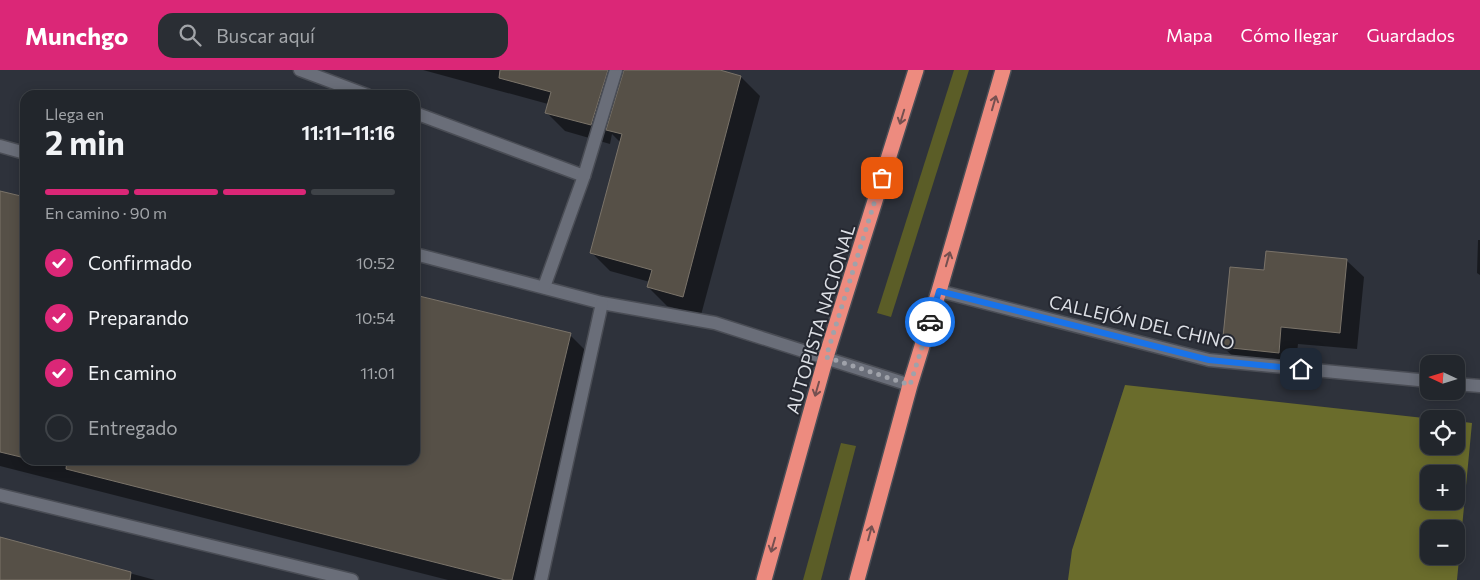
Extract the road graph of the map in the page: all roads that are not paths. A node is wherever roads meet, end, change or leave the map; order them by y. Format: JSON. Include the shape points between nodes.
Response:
{"nodes":[{"id":1,"x":300,"y":70,"type":"edge"},
{"id":2,"x":616,"y":70,"type":"edge"},
{"id":3,"x":916,"y":70,"type":"edge"},
{"id":4,"x":1003,"y":70,"type":"edge"},
{"id":5,"x":354,"y":90,"type":"edge"},
{"id":6,"x":420,"y":115,"type":"edge"},
{"id":7,"x":0,"y":146,"type":"edge"},
{"id":8,"x":20,"y":152,"type":"edge"},
{"id":9,"x":584,"y":176,"type":"junction"},
{"id":10,"x":420,"y":255,"type":"edge"},
{"id":11,"x":544,"y":287,"type":"junction"},
{"id":12,"x":939,"y":291,"type":"junction"},
{"id":13,"x":602,"y":303,"type":"junction"},
{"id":14,"x":826,"y":357,"type":"junction"},
{"id":15,"x":1420,"y":380,"type":"edge"},
{"id":16,"x":910,"y":385,"type":"junction"},
{"id":17,"x":1465,"y":385,"type":"edge"},
{"id":18,"x":1480,"y":386,"type":"edge"},
{"id":19,"x":0,"y":496,"type":"edge"},
{"id":20,"x":352,"y":580,"type":"edge"},
{"id":21,"x":541,"y":580,"type":"edge"},
{"id":22,"x":764,"y":580,"type":"edge"},
{"id":23,"x":857,"y":580,"type":"edge"}],
"edges":[{"from":1,"to":5,"type":"street"},
{"from":2,"to":9,"type":"street"},
{"from":3,"to":14,"type":"highway","name":"AUTOPISTA NACIONAL","one_way":true},
{"from":12,"to":4,"type":"highway","one_way":true},
{"from":6,"to":9,"type":"street"},
{"from":7,"to":8,"type":"street"},
{"from":9,"to":11,"type":"street"},
{"from":10,"to":11,"type":"street"},
{"from":11,"to":13,"type":"street"},
{"from":12,"to":15,"type":"street","name":"CALLEJÓN DEL CHINO","via":[[1209,360]]},
{"from":12,"to":16,"type":"highway"},
{"from":13,"to":14,"type":"street","via":[[715,323]]},
{"from":13,"to":21,"type":"street"},
{"from":14,"to":16,"type":"street"},
{"from":14,"to":22,"type":"highway","name":"AUTOPISTA NACIONAL","one_way":true},
{"from":23,"to":16,"type":"highway","one_way":true},
{"from":17,"to":18,"type":"street"},
{"from":19,"to":20,"type":"street"}]}
